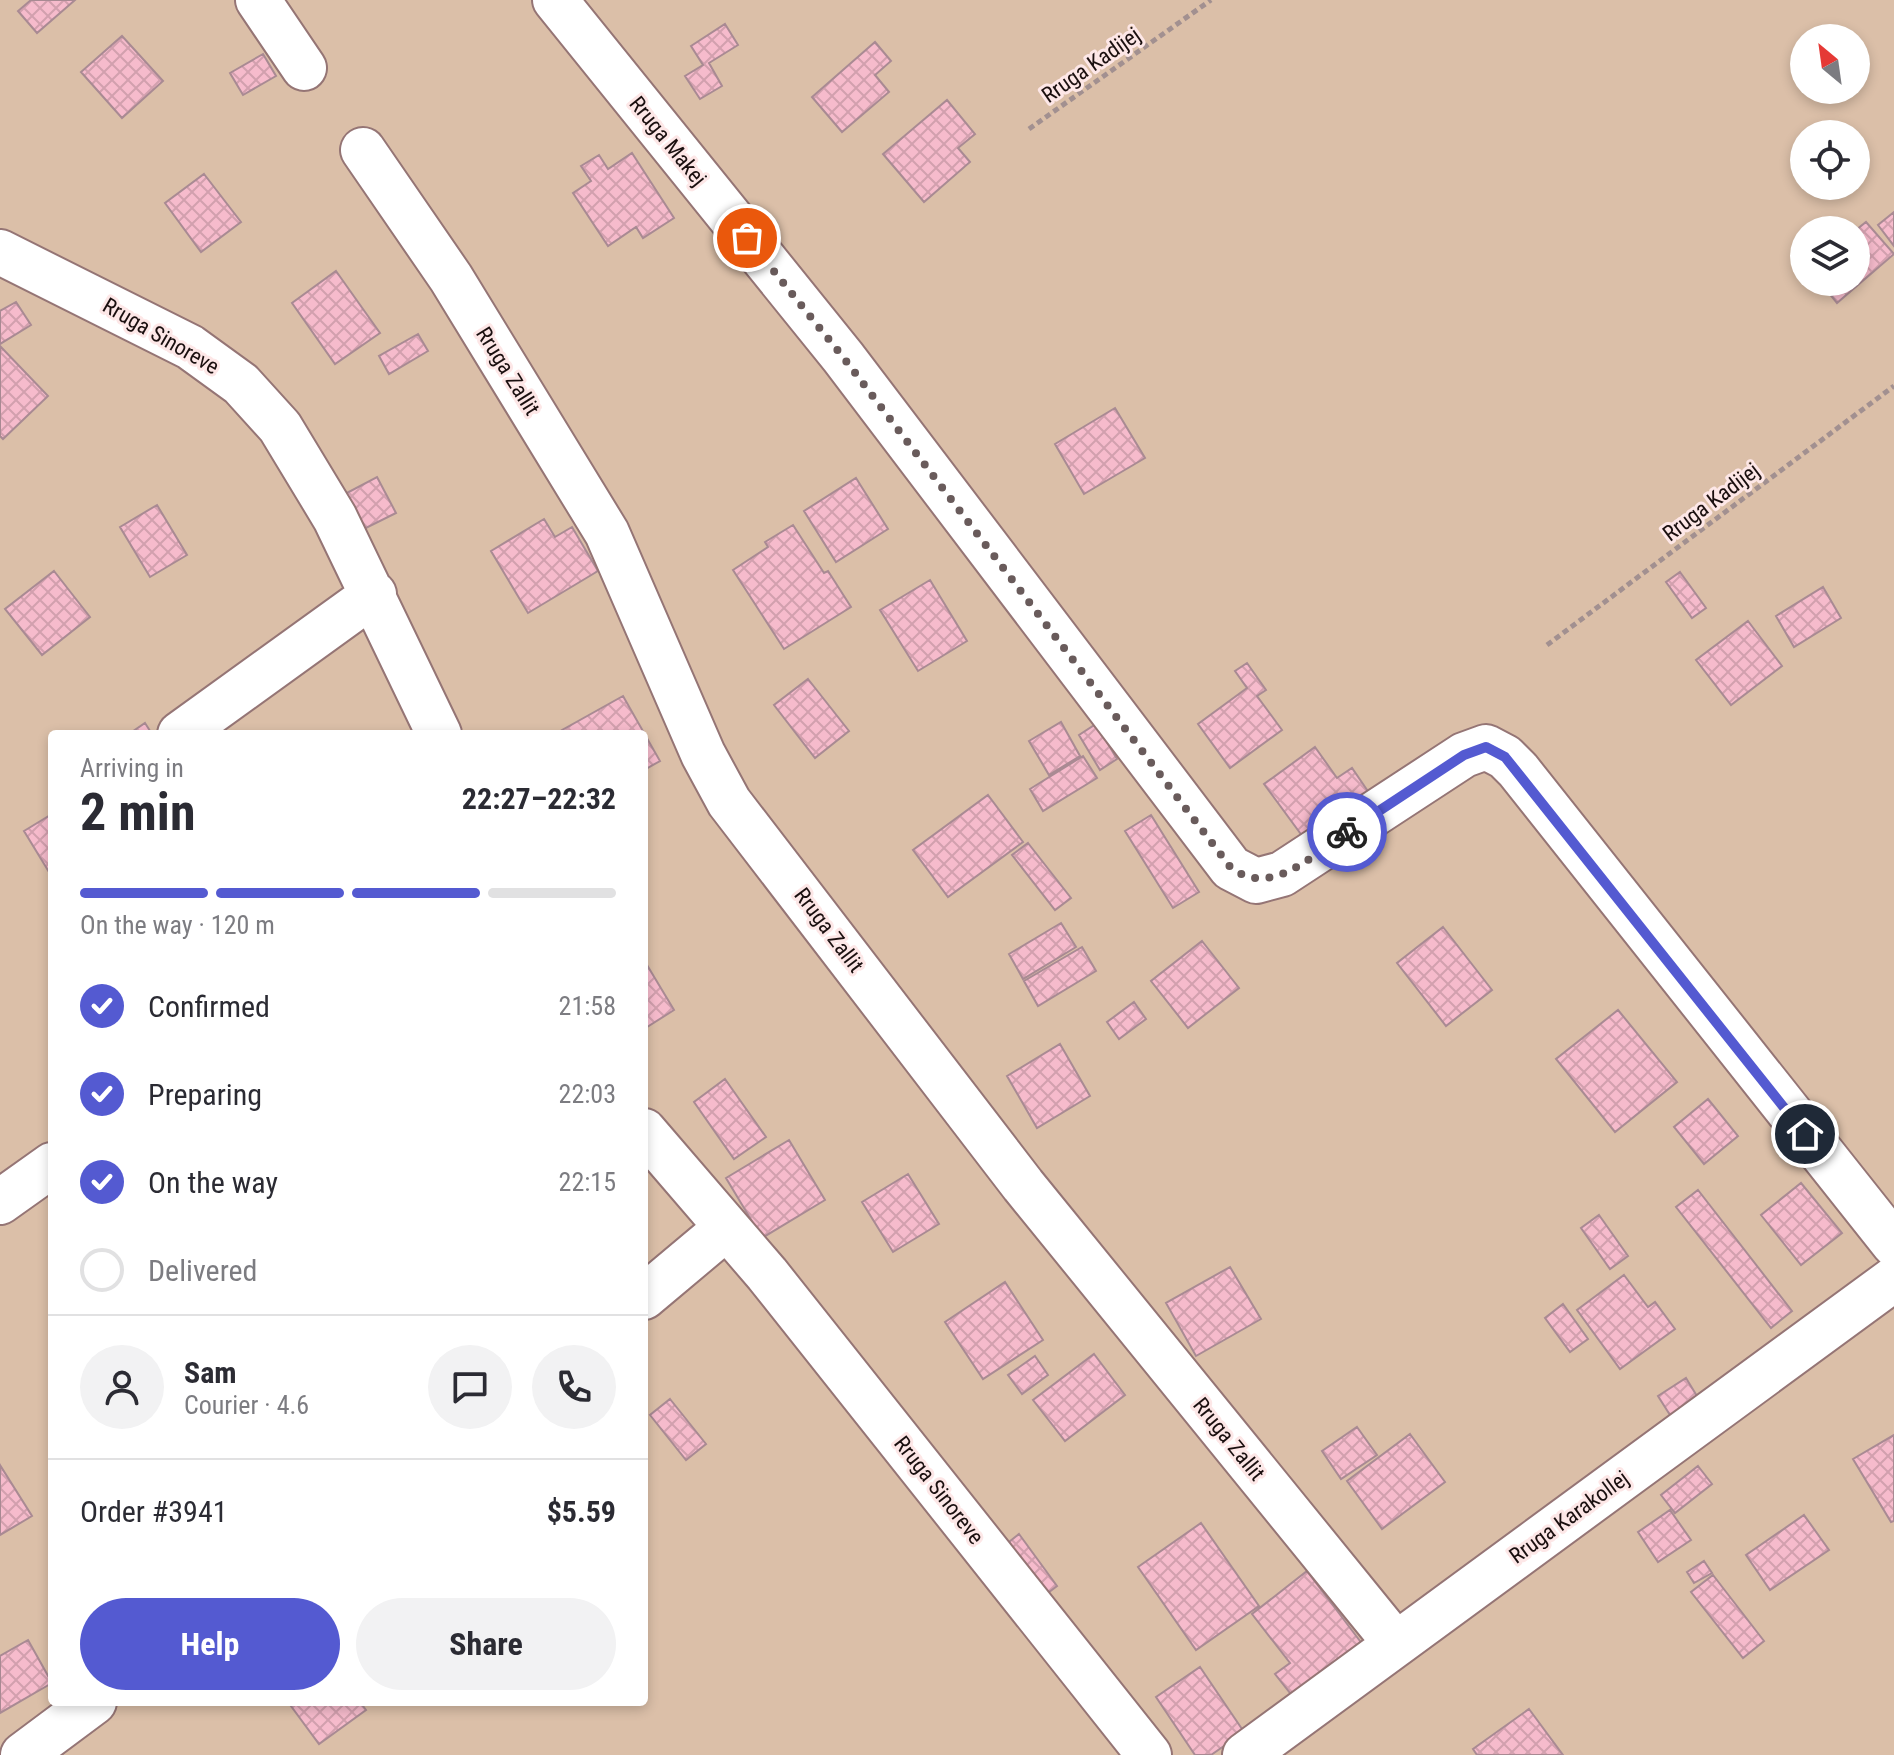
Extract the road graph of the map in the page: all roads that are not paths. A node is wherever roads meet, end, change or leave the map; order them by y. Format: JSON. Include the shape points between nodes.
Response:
{"nodes":[{"id":1,"x":258,"y":0,"type":"edge"},
{"id":2,"x":555,"y":0,"type":"edge"},
{"id":3,"x":304,"y":68,"type":"dead end"},
{"id":4,"x":363,"y":150,"type":"dead end"},
{"id":5,"x":10,"y":268,"type":"edge"},
{"id":6,"x":374,"y":594,"type":"junction"},
{"id":7,"x":186,"y":730,"type":"edge"},
{"id":8,"x":437,"y":730,"type":"edge"},
{"id":9,"x":648,"y":1136,"type":"edge"},
{"id":10,"x":48,"y":1168,"type":"edge"},
{"id":11,"x":0,"y":1202,"type":"edge"},
{"id":12,"x":725,"y":1229,"type":"junction"},
{"id":13,"x":1894,"y":1244,"type":"edge"},
{"id":14,"x":1894,"y":1279,"type":"edge"},
{"id":15,"x":648,"y":1294,"type":"edge"},
{"id":16,"x":1396,"y":1644,"type":"junction"},
{"id":17,"x":89,"y":1706,"type":"edge"},
{"id":18,"x":23,"y":1755,"type":"edge"},
{"id":19,"x":1149,"y":1755,"type":"edge"},
{"id":20,"x":1245,"y":1755,"type":"edge"}],
"edges":[{"from":1,"to":3,"type":"street"},
{"from":2,"to":13,"type":"street","name":"Rruga Makej","via":[[843,357],[1231,868],[1256,881],[1282,874],[1464,755],[1486,747],[1497,752],[1518,770]]},
{"from":4,"to":16,"type":"street","name":"Rruga Zallit","via":[[451,278],[607,533],[729,802],[1023,1185]]},
{"from":5,"to":6,"type":"street","name":"Rruga Sinoreve","via":[[190,347],[241,384],[280,427]]},
{"from":6,"to":7,"type":"street"},
{"from":6,"to":8,"type":"street","name":"Rruga Sinoreve"},
{"from":9,"to":12,"type":"street","name":"Rruga Sinoreve"},
{"from":10,"to":11,"type":"street"},
{"from":12,"to":15,"type":"street"},
{"from":12,"to":19,"type":"street","name":"Rruga Sinoreve","via":[[767,1274]]},
{"from":14,"to":16,"type":"street","name":"Rruga Karakollej"},
{"from":16,"to":20,"type":"street","name":"Rruga Karakollej"},
{"from":17,"to":18,"type":"street"}]}
